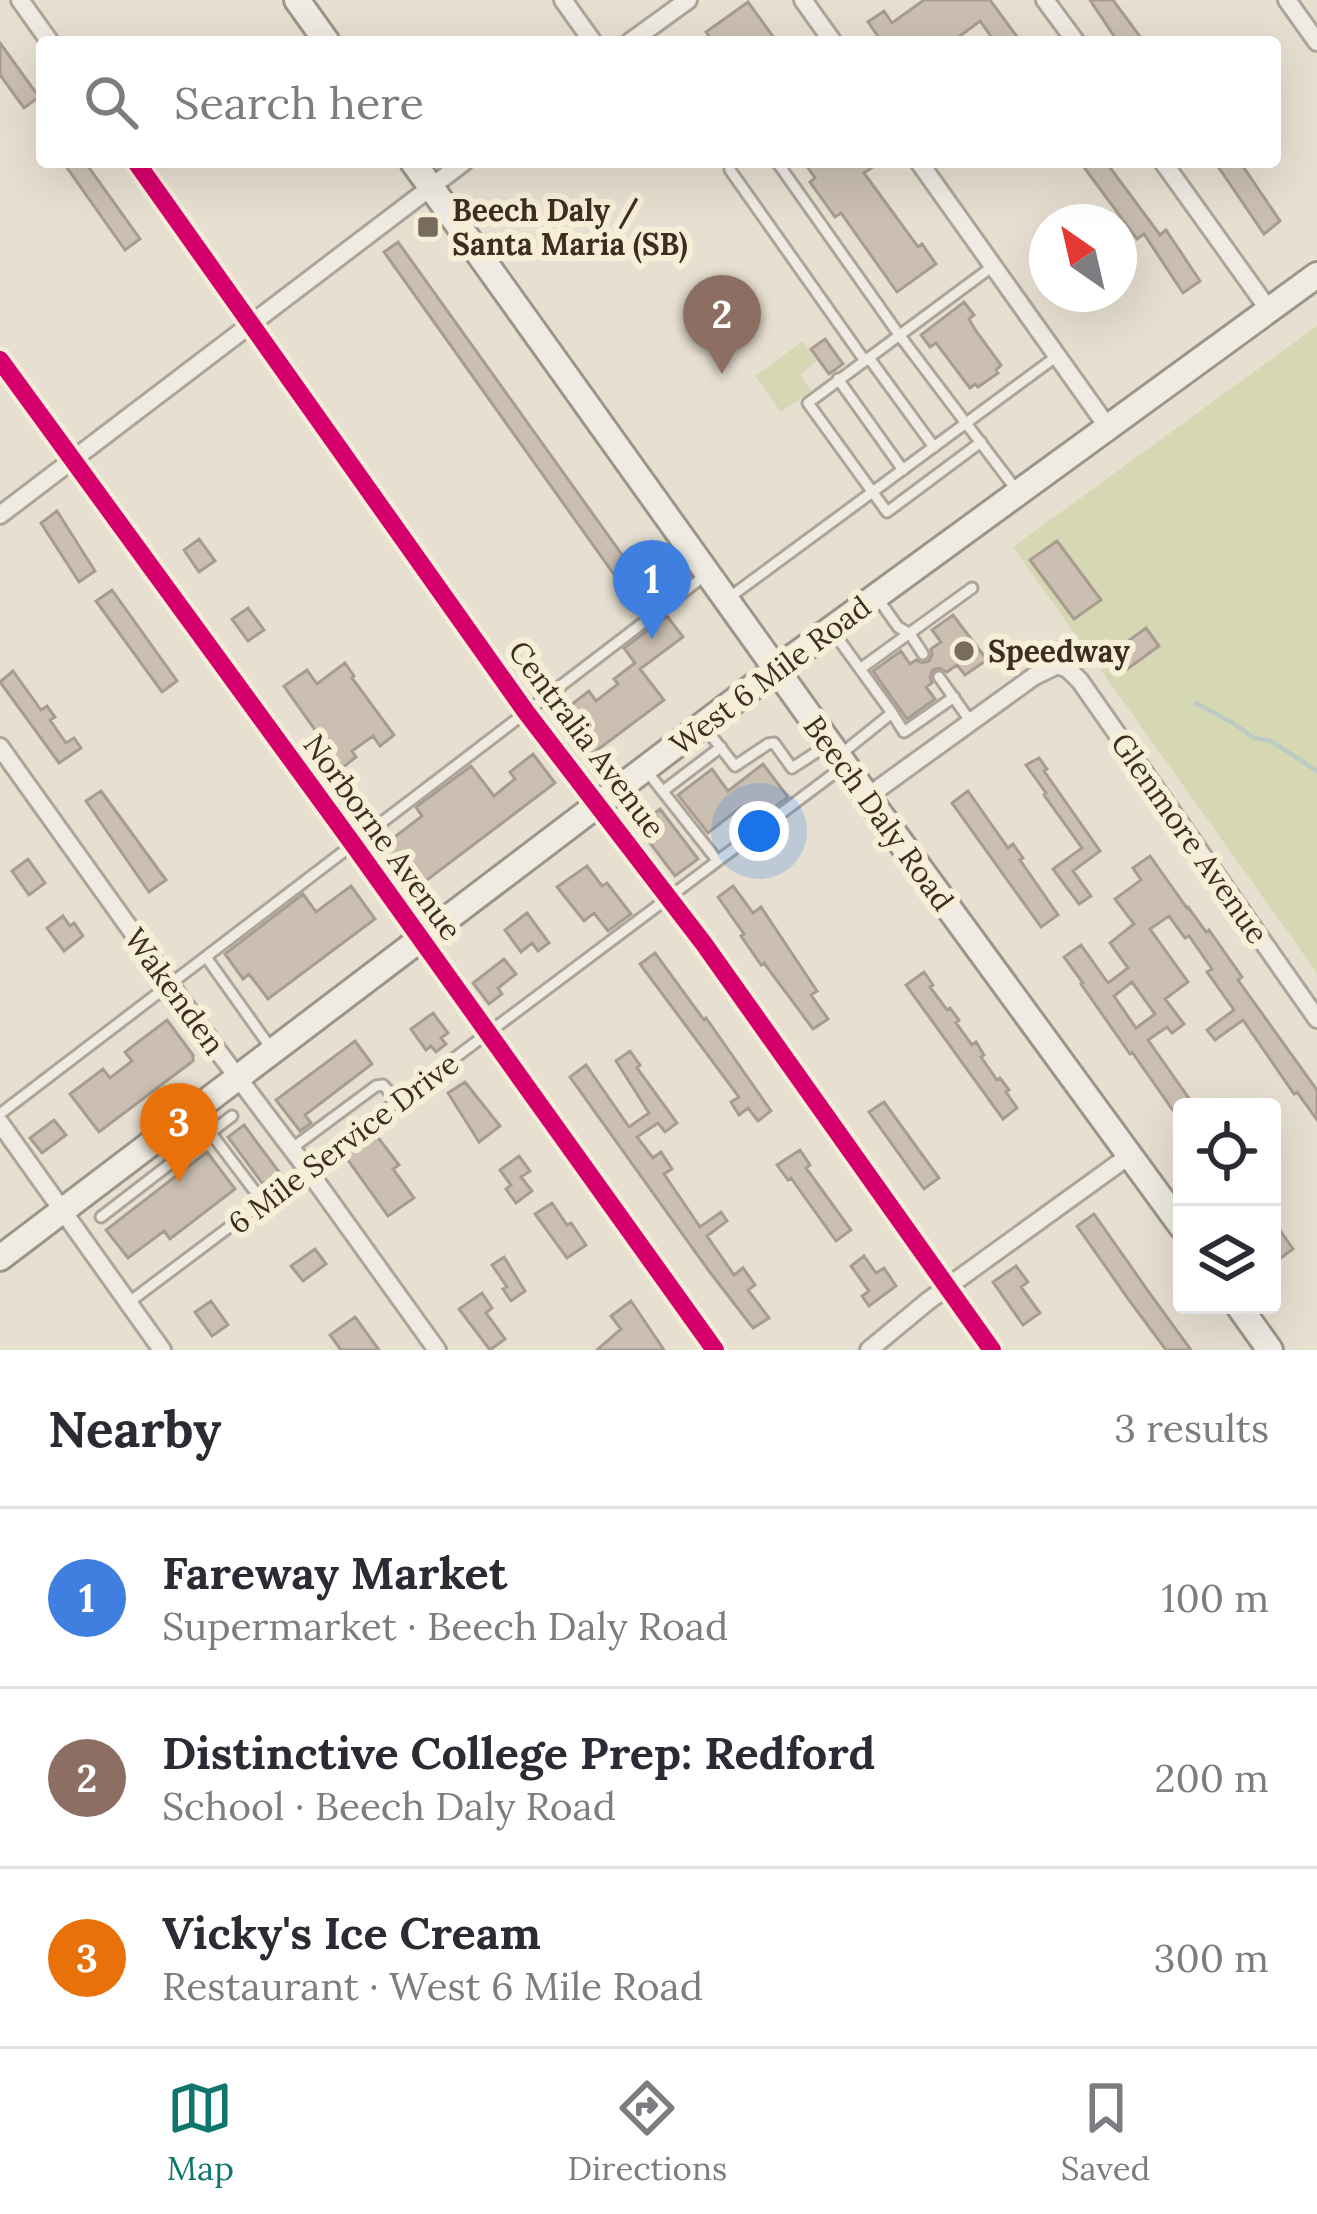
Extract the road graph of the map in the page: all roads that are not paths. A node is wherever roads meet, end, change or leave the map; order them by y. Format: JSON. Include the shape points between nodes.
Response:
{"nodes":[{"id":1,"x":20,"y":0,"type":"edge"},
{"id":2,"x":297,"y":0,"type":"edge"},
{"id":3,"x":563,"y":0,"type":"edge"},
{"id":4,"x":688,"y":0,"type":"edge"},
{"id":5,"x":803,"y":0,"type":"edge"},
{"id":6,"x":1046,"y":0,"type":"edge"},
{"id":7,"x":1287,"y":0,"type":"edge"},
{"id":8,"x":46,"y":36,"type":"edge"},
{"id":9,"x":323,"y":36,"type":"edge"},
{"id":10,"x":589,"y":36,"type":"edge"},
{"id":11,"x":638,"y":36,"type":"edge"},
{"id":12,"x":829,"y":36,"type":"edge"},
{"id":13,"x":1072,"y":36,"type":"edge"},
{"id":14,"x":1317,"y":42,"type":"edge"},
{"id":15,"x":140,"y":168,"type":"edge"},
{"id":16,"x":417,"y":168,"type":"edge"},
{"id":17,"x":456,"y":168,"type":"edge"},
{"id":18,"x":730,"y":168,"type":"edge"},
{"id":19,"x":782,"y":168,"type":"edge"},
{"id":20,"x":923,"y":168,"type":"edge"},
{"id":21,"x":1167,"y":168,"type":"edge"},
{"id":22,"x":431,"y":187,"type":"junction"},
{"id":23,"x":993,"y":266,"type":"junction"},
{"id":24,"x":1317,"y":275,"type":"edge"},
{"id":25,"x":1269,"y":310,"type":"junction"},
{"id":26,"x":251,"y":323,"type":"junction"},
{"id":27,"x":900,"y":336,"type":"junction"},
{"id":28,"x":1057,"y":356,"type":"junction"},
{"id":29,"x":0,"y":360,"type":"edge"},
{"id":30,"x":867,"y":360,"type":"junction"},
{"id":31,"x":838,"y":380,"type":"junction"},
{"id":32,"x":966,"y":423,"type":"junction"},
{"id":33,"x":1107,"y":426,"type":"junction"},
{"id":34,"x":981,"y":442,"type":"junction"},
{"id":35,"x":934,"y":447,"type":"junction"},
{"id":36,"x":71,"y":460,"type":"junction"},
{"id":37,"x":903,"y":470,"type":"junction"},
{"id":38,"x":1018,"y":491,"type":"junction"},
{"id":39,"x":872,"y":492,"type":"junction"},
{"id":40,"x":0,"y":515,"type":"edge"},
{"id":41,"x":707,"y":574,"type":"junction"},
{"id":42,"x":972,"y":588,"type":"dead end"},
{"id":43,"x":876,"y":596,"type":"junction"},
{"id":44,"x":726,"y":601,"type":"junction"},
{"id":45,"x":832,"y":629,"type":"junction"},
{"id":46,"x":910,"y":634,"type":"junction"},
{"id":47,"x":923,"y":654,"type":"dead end"},
{"id":48,"x":860,"y":669,"type":"junction"},
{"id":49,"x":776,"y":670,"type":"junction"},
{"id":50,"x":939,"y":677,"type":"dead end"},
{"id":51,"x":953,"y":698,"type":"junction"},
{"id":52,"x":526,"y":712,"type":"junction"},
{"id":53,"x":892,"y":713,"type":"junction"},
{"id":54,"x":971,"y":722,"type":"junction"},
{"id":55,"x":703,"y":724,"type":"junction"},
{"id":56,"x":721,"y":746,"type":"junction"},
{"id":57,"x":0,"y":748,"type":"edge"},
{"id":58,"x":837,"y":756,"type":"junction"},
{"id":59,"x":645,"y":769,"type":"junction"},
{"id":60,"x":663,"y":791,"type":"junction"},
{"id":61,"x":867,"y":797,"type":"junction"},
{"id":62,"x":597,"y":805,"type":"junction"},
{"id":63,"x":352,"y":844,"type":"junction"},
{"id":64,"x":717,"y":860,"type":"junction"},
{"id":65,"x":668,"y":897,"type":"junction"},
{"id":66,"x":420,"y":939,"type":"junction"},
{"id":67,"x":206,"y":957,"type":"junction"},
{"id":68,"x":169,"y":983,"type":"junction"},
{"id":69,"x":1317,"y":1019,"type":"edge"},
{"id":70,"x":489,"y":1033,"type":"junction"},
{"id":71,"x":273,"y":1051,"type":"junction"},
{"id":72,"x":237,"y":1078,"type":"junction"},
{"id":73,"x":398,"y":1101,"type":"junction"},
{"id":74,"x":232,"y":1115,"type":"dead end"},
{"id":75,"x":1,"y":1124,"type":"edge"},
{"id":76,"x":175,"y":1126,"type":"junction"},
{"id":77,"x":210,"y":1132,"type":"junction"},
{"id":78,"x":192,"y":1147,"type":"junction"},
{"id":79,"x":292,"y":1149,"type":"junction"},
{"id":80,"x":1130,"y":1155,"type":"junction"},
{"id":81,"x":307,"y":1169,"type":"junction"},
{"id":82,"x":104,"y":1180,"type":"junction"},
{"id":83,"x":121,"y":1202,"type":"junction"},
{"id":84,"x":263,"y":1202,"type":"junction"},
{"id":85,"x":62,"y":1211,"type":"junction"},
{"id":86,"x":1173,"y":1215,"type":"edge"},
{"id":87,"x":101,"y":1217,"type":"dead end"},
{"id":88,"x":0,"y":1258,"type":"edge"},
{"id":89,"x":948,"y":1288,"type":"junction"},
{"id":90,"x":128,"y":1303,"type":"junction"},
{"id":91,"x":1244,"y":1314,"type":"edge"},
{"id":92,"x":162,"y":1350,"type":"edge"},
{"id":93,"x":437,"y":1350,"type":"edge"},
{"id":94,"x":715,"y":1350,"type":"edge"},
{"id":95,"x":869,"y":1350,"type":"edge"},
{"id":96,"x":992,"y":1350,"type":"edge"},
{"id":97,"x":1270,"y":1350,"type":"edge"}],
"edges":[{"from":1,"to":8,"type":"street"},
{"from":2,"to":9,"type":"main road"},
{"from":3,"to":10,"type":"street"},
{"from":4,"to":11,"type":"street"},
{"from":5,"to":12,"type":"street"},
{"from":6,"to":13,"type":"street"},
{"from":7,"to":14,"type":"street"},
{"from":15,"to":26,"type":"street","name":"Centralia Avenue"},
{"from":16,"to":22,"type":"main road","name":"Beech Daly Road"},
{"from":17,"to":22,"type":"street"},
{"from":18,"to":30,"type":"lane"},
{"from":19,"to":27,"type":"lane"},
{"from":20,"to":23,"type":"street"},
{"from":21,"to":25,"type":"street"},
{"from":22,"to":26,"type":"street"},
{"from":22,"to":41,"type":"main road","name":"Beech Daly Road"},
{"from":23,"to":27,"type":"lane"},
{"from":23,"to":28,"type":"street"},
{"from":24,"to":25,"type":"main road","name":"West 6 Mile Road"},
{"from":25,"to":33,"type":"main road","name":"West 6 Mile Road"},
{"from":26,"to":36,"type":"street"},
{"from":26,"to":52,"type":"street","name":"Centralia Avenue"},
{"from":27,"to":30,"type":"lane"},
{"from":27,"to":32,"type":"lane"},
{"from":28,"to":32,"type":"lane"},
{"from":28,"to":33,"type":"street"},
{"from":29,"to":36,"type":"street","name":"Norborne Avenue"},
{"from":30,"to":31,"type":"lane"},
{"from":30,"to":35,"type":"lane"},
{"from":31,"to":37,"type":"lane"},
{"from":31,"to":39,"type":"lane","via":[[808,403]]},
{"from":32,"to":34,"type":"lane"},
{"from":32,"to":35,"type":"lane"},
{"from":33,"to":38,"type":"main road","name":"West 6 Mile Road"},
{"from":34,"to":38,"type":"lane"},
{"from":34,"to":39,"type":"lane","via":[[887,512]]},
{"from":35,"to":37,"type":"lane"},
{"from":36,"to":40,"type":"street"},
{"from":36,"to":63,"type":"street","name":"Norborne Avenue"},
{"from":37,"to":39,"type":"lane"},
{"from":38,"to":43,"type":"main road","name":"West 6 Mile Road"},
{"from":39,"to":44,"type":"lane"},
{"from":41,"to":44,"type":"main road","name":"Beech Daly Road"},
{"from":41,"to":52,"type":"lane"},
{"from":42,"to":46,"type":"lane"},
{"from":43,"to":45,"type":"main road","name":"West 6 Mile Road"},
{"from":43,"to":46,"type":"lane"},
{"from":44,"to":49,"type":"main road","name":"Beech Daly Road"},
{"from":45,"to":48,"type":"lane"},
{"from":45,"to":49,"type":"main road","name":"West 6 Mile Road"},
{"from":46,"to":47,"type":"lane"},
{"from":46,"to":48,"type":"lane"},
{"from":48,"to":53,"type":"lane"},
{"from":49,"to":55,"type":"main road","name":"West 6 Mile Road"},
{"from":49,"to":58,"type":"main road","name":"Beech Daly Road"},
{"from":50,"to":51,"type":"lane"},
{"from":51,"to":53,"type":"lane","via":[[904,732]]},
{"from":51,"to":54,"type":"lane"},
{"from":52,"to":62,"type":"street","name":"Centralia Avenue"},
{"from":52,"to":63,"type":"lane"},
{"from":53,"to":58,"type":"lane","name":"6 Mile Service Drive"},
{"from":54,"to":61,"type":"street"},
{"from":54,"to":69,"type":"street","name":"Glenmore Avenue","via":[[1033,676],[1057,665],[1068,669]]},
{"from":55,"to":56,"type":"lane"},
{"from":55,"to":59,"type":"main road","name":"West 6 Mile Road"},
{"from":56,"to":58,"type":"lane","via":[[735,766],[774,743],[792,768]]},
{"from":56,"to":60,"type":"lane"},
{"from":57,"to":68,"type":"street","name":"Wakenden"},
{"from":58,"to":61,"type":"main road","name":"Beech Daly Road"},
{"from":58,"to":64,"type":"lane","name":"6 Mile Service Drive"},
{"from":59,"to":60,"type":"lane"},
{"from":59,"to":62,"type":"main road","name":"West 6 Mile Road"},
{"from":60,"to":64,"type":"lane"},
{"from":61,"to":80,"type":"main road","name":"Beech Daly Road"},
{"from":62,"to":65,"type":"street","name":"Centralia Avenue"},
{"from":62,"to":66,"type":"main road","name":"West 6 Mile Road"},
{"from":63,"to":66,"type":"street","name":"Norborne Avenue"},
{"from":63,"to":67,"type":"lane"},
{"from":64,"to":65,"type":"lane","name":"6 Mile Service Drive"},
{"from":65,"to":70,"type":"lane","name":"6 Mile Service Drive"},
{"from":65,"to":89,"type":"street","name":"Centralia Avenue"},
{"from":66,"to":70,"type":"street","name":"Norborne Avenue"},
{"from":66,"to":71,"type":"main road","name":"West 6 Mile Road"},
{"from":67,"to":68,"type":"lane"},
{"from":67,"to":71,"type":"lane"},
{"from":68,"to":72,"type":"street","name":"Wakenden"},
{"from":68,"to":75,"type":"lane"},
{"from":70,"to":73,"type":"lane","name":"6 Mile Service Drive"},
{"from":70,"to":94,"type":"street","name":"Norborne Avenue"},
{"from":71,"to":72,"type":"main road","name":"West 6 Mile Road"},
{"from":72,"to":76,"type":"main road","name":"West 6 Mile Road"},
{"from":72,"to":79,"type":"street","name":"Wakenden"},
{"from":73,"to":79,"type":"lane","via":[[376,1086]]},
{"from":73,"to":81,"type":"lane","name":"6 Mile Service Drive"},
{"from":74,"to":77,"type":"lane"},
{"from":75,"to":85,"type":"street"},
{"from":76,"to":78,"type":"lane"},
{"from":76,"to":82,"type":"main road","name":"West 6 Mile Road"},
{"from":77,"to":78,"type":"lane"},
{"from":77,"to":84,"type":"lane"},
{"from":78,"to":83,"type":"lane"},
{"from":79,"to":81,"type":"street","name":"Wakenden"},
{"from":80,"to":86,"type":"main road","name":"Beech Daly Road"},
{"from":80,"to":89,"type":"street"},
{"from":81,"to":84,"type":"lane","name":"6 Mile Service Drive"},
{"from":81,"to":93,"type":"street","name":"Wakenden"},
{"from":82,"to":83,"type":"lane"},
{"from":82,"to":85,"type":"main road","name":"West 6 Mile Road"},
{"from":83,"to":87,"type":"lane"},
{"from":84,"to":90,"type":"lane","name":"6 Mile Service Drive"},
{"from":85,"to":88,"type":"main road","name":"West 6 Mile Road"},
{"from":85,"to":90,"type":"street"},
{"from":89,"to":95,"type":"street"},
{"from":89,"to":96,"type":"street","name":"Centralia Avenue"},
{"from":90,"to":92,"type":"street"},
{"from":91,"to":97,"type":"main road"}]}
